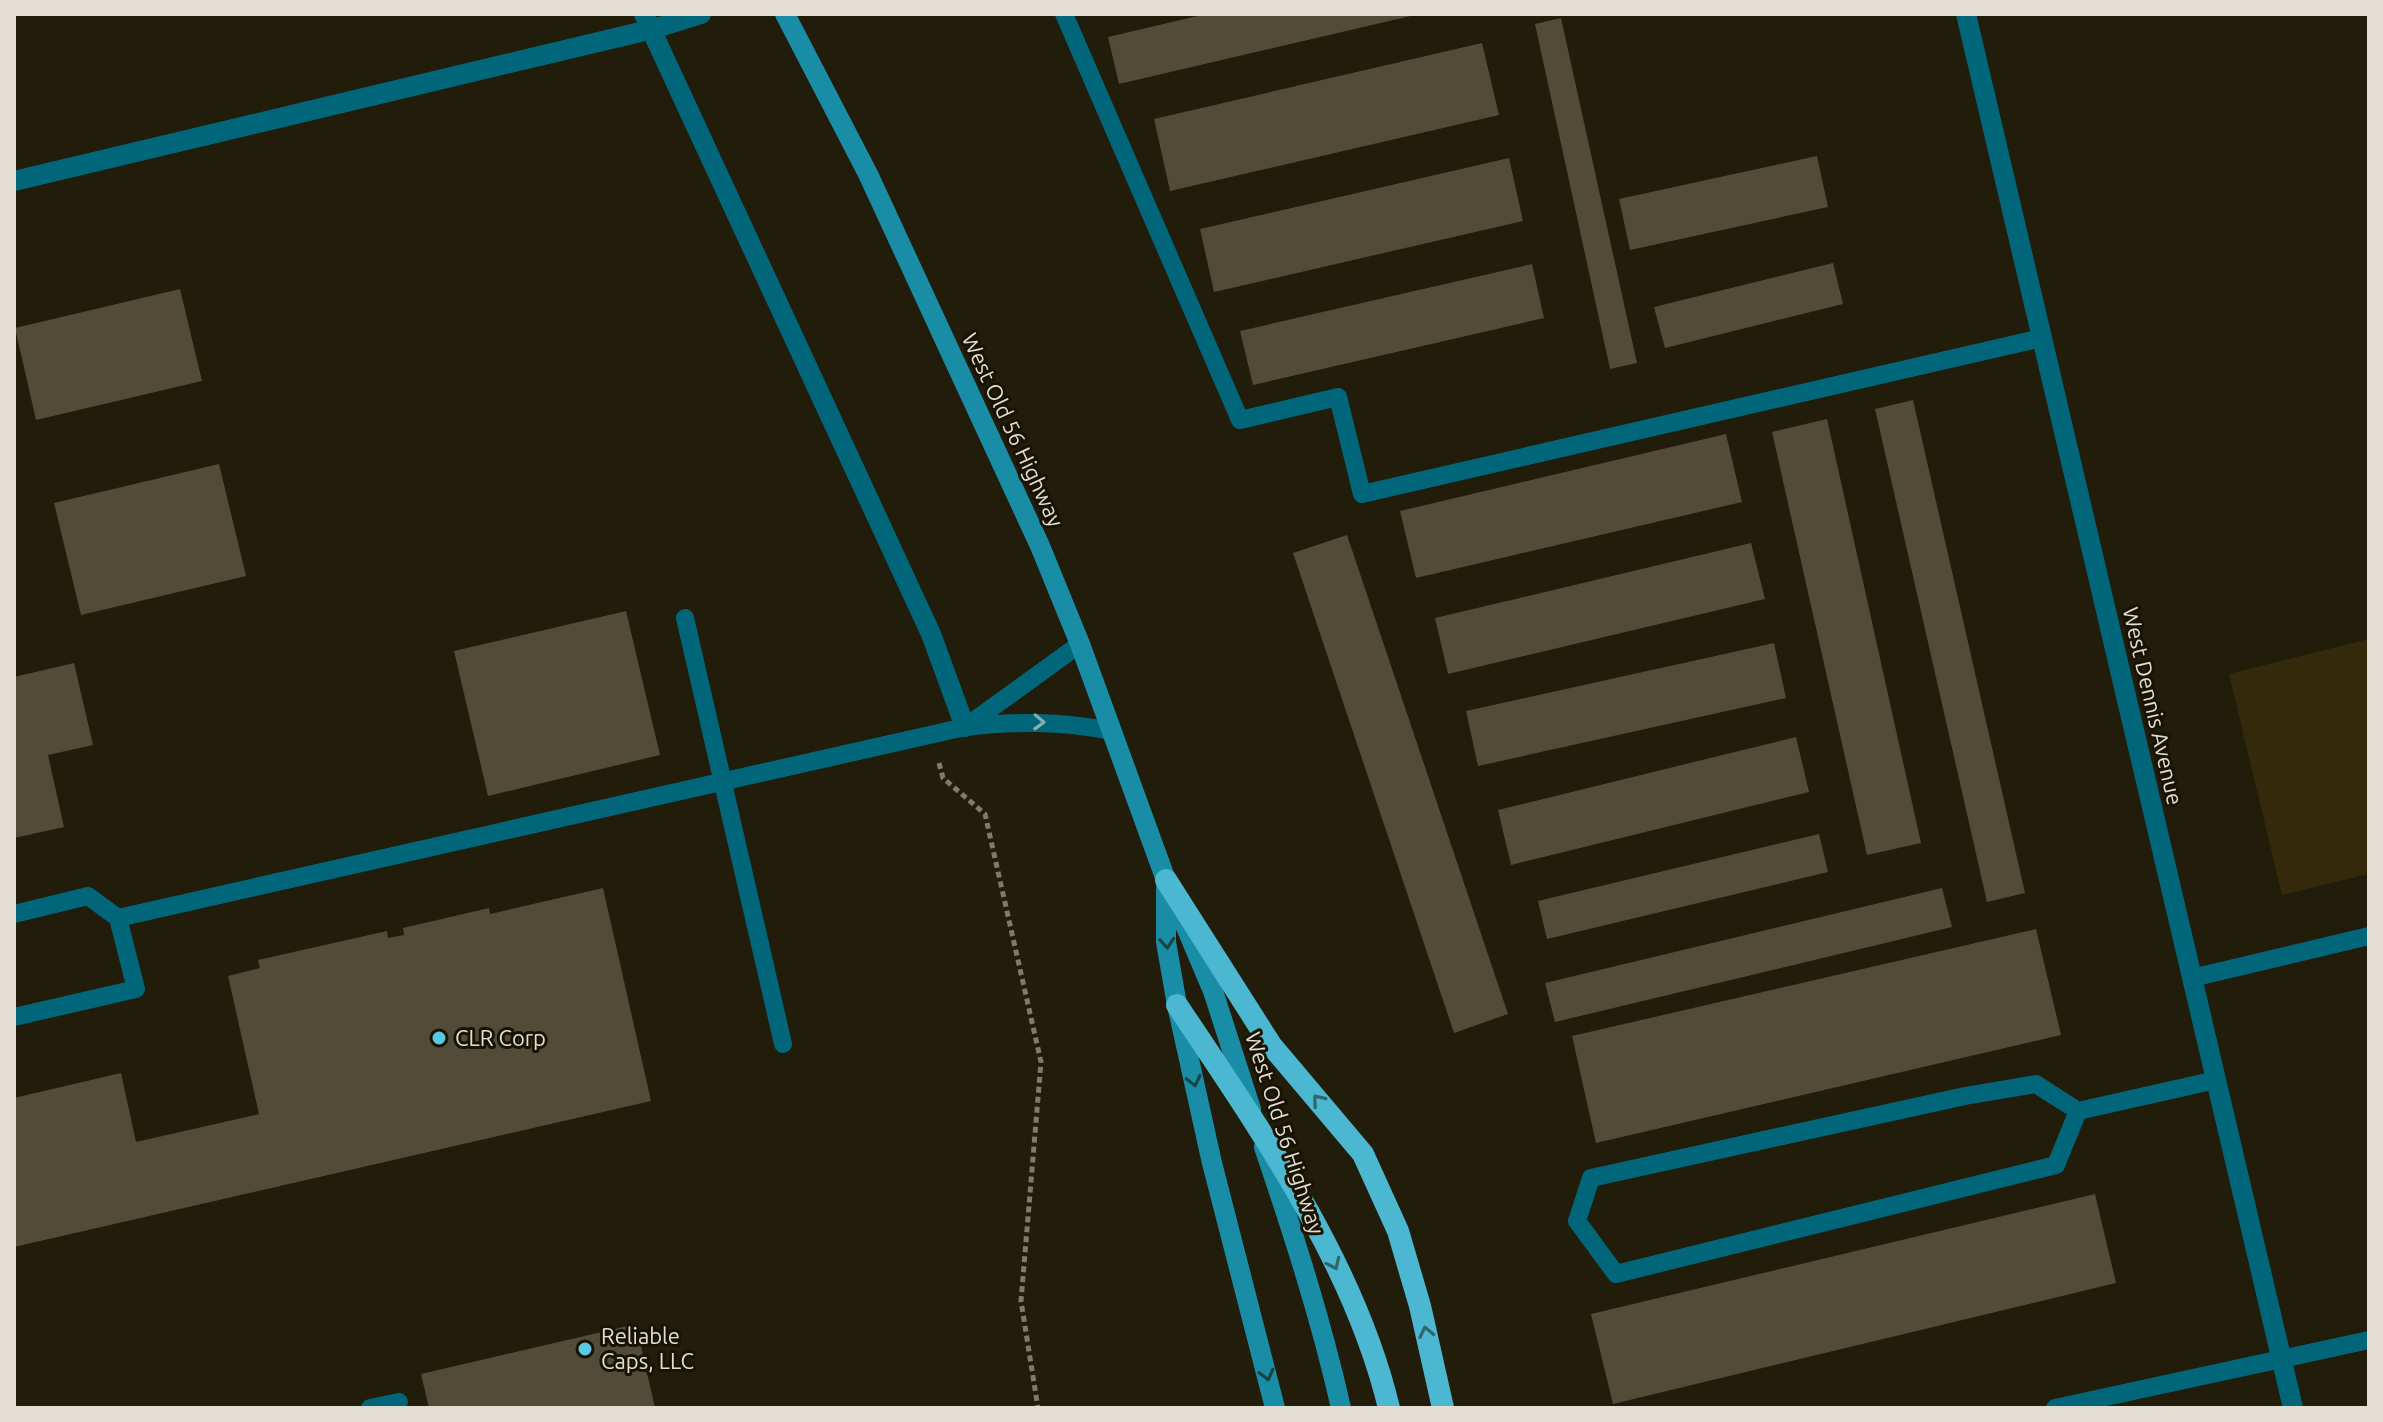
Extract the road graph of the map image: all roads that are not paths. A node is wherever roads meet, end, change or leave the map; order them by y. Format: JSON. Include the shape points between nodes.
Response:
{"nodes":[{"id":1,"x":701,"y":14,"type":"edge"},
{"id":2,"x":785,"y":14,"type":"edge"},
{"id":3,"x":1064,"y":14,"type":"edge"},
{"id":4,"x":1966,"y":14,"type":"edge"},
{"id":5,"x":648,"y":21,"type":"edge"},
{"id":6,"x":14,"y":181,"type":"edge"},
{"id":7,"x":2042,"y":338,"type":"junction"},
{"id":8,"x":685,"y":618,"type":"dead end"},
{"id":9,"x":1080,"y":644,"type":"junction"},
{"id":10,"x":965,"y":727,"type":"junction"},
{"id":11,"x":1111,"y":731,"type":"junction"},
{"id":12,"x":721,"y":782,"type":"junction"},
{"id":13,"x":1166,"y":880,"type":"junction"},
{"id":14,"x":14,"y":914,"type":"edge"},
{"id":15,"x":118,"y":918,"type":"junction"},
{"id":16,"x":2369,"y":936,"type":"edge"},
{"id":17,"x":2192,"y":978,"type":"junction"},
{"id":18,"x":1177,"y":1005,"type":"junction"},
{"id":19,"x":14,"y":1017,"type":"edge"},
{"id":20,"x":783,"y":1044,"type":"dead end"},
{"id":21,"x":2216,"y":1080,"type":"junction"},
{"id":22,"x":2078,"y":1111,"type":"junction"},
{"id":23,"x":1255,"y":1123,"type":"junction"},
{"id":24,"x":2369,"y":1340,"type":"edge"},
{"id":25,"x":2281,"y":1360,"type":"junction"},
{"id":26,"x":399,"y":1402,"type":"dead end"},
{"id":27,"x":2111,"y":1402,"type":"edge"},
{"id":28,"x":370,"y":1408,"type":"edge"},
{"id":29,"x":1275,"y":1408,"type":"edge"},
{"id":30,"x":1341,"y":1408,"type":"edge"},
{"id":31,"x":1389,"y":1408,"type":"edge"},
{"id":32,"x":1443,"y":1408,"type":"edge"},
{"id":33,"x":2055,"y":1408,"type":"edge"},
{"id":34,"x":2293,"y":1408,"type":"edge"}],
"edges":[{"from":1,"to":5,"type":"street"},
{"from":2,"to":9,"type":"main road","name":"West Old 56 Highway","via":[[868,174]]},
{"from":3,"to":7,"type":"lane","via":[[1240,420],[1338,397],[1362,494]]},
{"from":4,"to":7,"type":"street","name":"West Dennis Avenue"},
{"from":5,"to":6,"type":"street"},
{"from":5,"to":10,"type":"street","via":[[931,634]]},
{"from":7,"to":17,"type":"street","name":"West Dennis Avenue"},
{"from":8,"to":12,"type":"lane"},
{"from":9,"to":10,"type":"lane"},
{"from":9,"to":11,"type":"main road","name":"West Old 56 Highway"},
{"from":10,"to":11,"type":"lane","one_way":true,"via":[[1020,721]]},
{"from":10,"to":12,"type":"lane"},
{"from":11,"to":13,"type":"main road","name":"West Old 56 Highway"},
{"from":12,"to":15,"type":"lane"},
{"from":12,"to":20,"type":"lane"},
{"from":13,"to":18,"type":"main road","name":"West Old 56 Highway","one_way":true,"via":[[1166,942]]},
{"from":13,"to":23,"type":"main road","name":"West Old 56 Highway","via":[[1213,991]]},
{"from":32,"to":13,"type":"highway","one_way":true,"via":[[1398,1231],[1363,1154],[1271,1045]]},
{"from":14,"to":15,"type":"lane","via":[[88,896]]},
{"from":15,"to":19,"type":"lane","via":[[136,989]]},
{"from":16,"to":17,"type":"lane"},
{"from":17,"to":21,"type":"street","name":"West Dennis Avenue"},
{"from":18,"to":23,"type":"highway"},
{"from":18,"to":29,"type":"main road","name":"West Old 56 Highway","one_way":true},
{"from":21,"to":22,"type":"lane"},
{"from":21,"to":25,"type":"street","name":"West Dennis Avenue"},
{"from":22,"to":22,"type":"lane","via":[[2036,1084],[1591,1178],[1577,1221],[1616,1274],[2056,1165]]},
{"from":23,"to":30,"type":"main road","name":"West Old 56 Highway","via":[[1296,1239]]},
{"from":23,"to":31,"type":"highway","one_way":true,"via":[[1355,1308]]},
{"from":24,"to":25,"type":"lane"},
{"from":25,"to":27,"type":"lane"},
{"from":25,"to":34,"type":"street","name":"West Dennis Avenue"},
{"from":26,"to":28,"type":"lane"},
{"from":27,"to":33,"type":"lane"}]}
